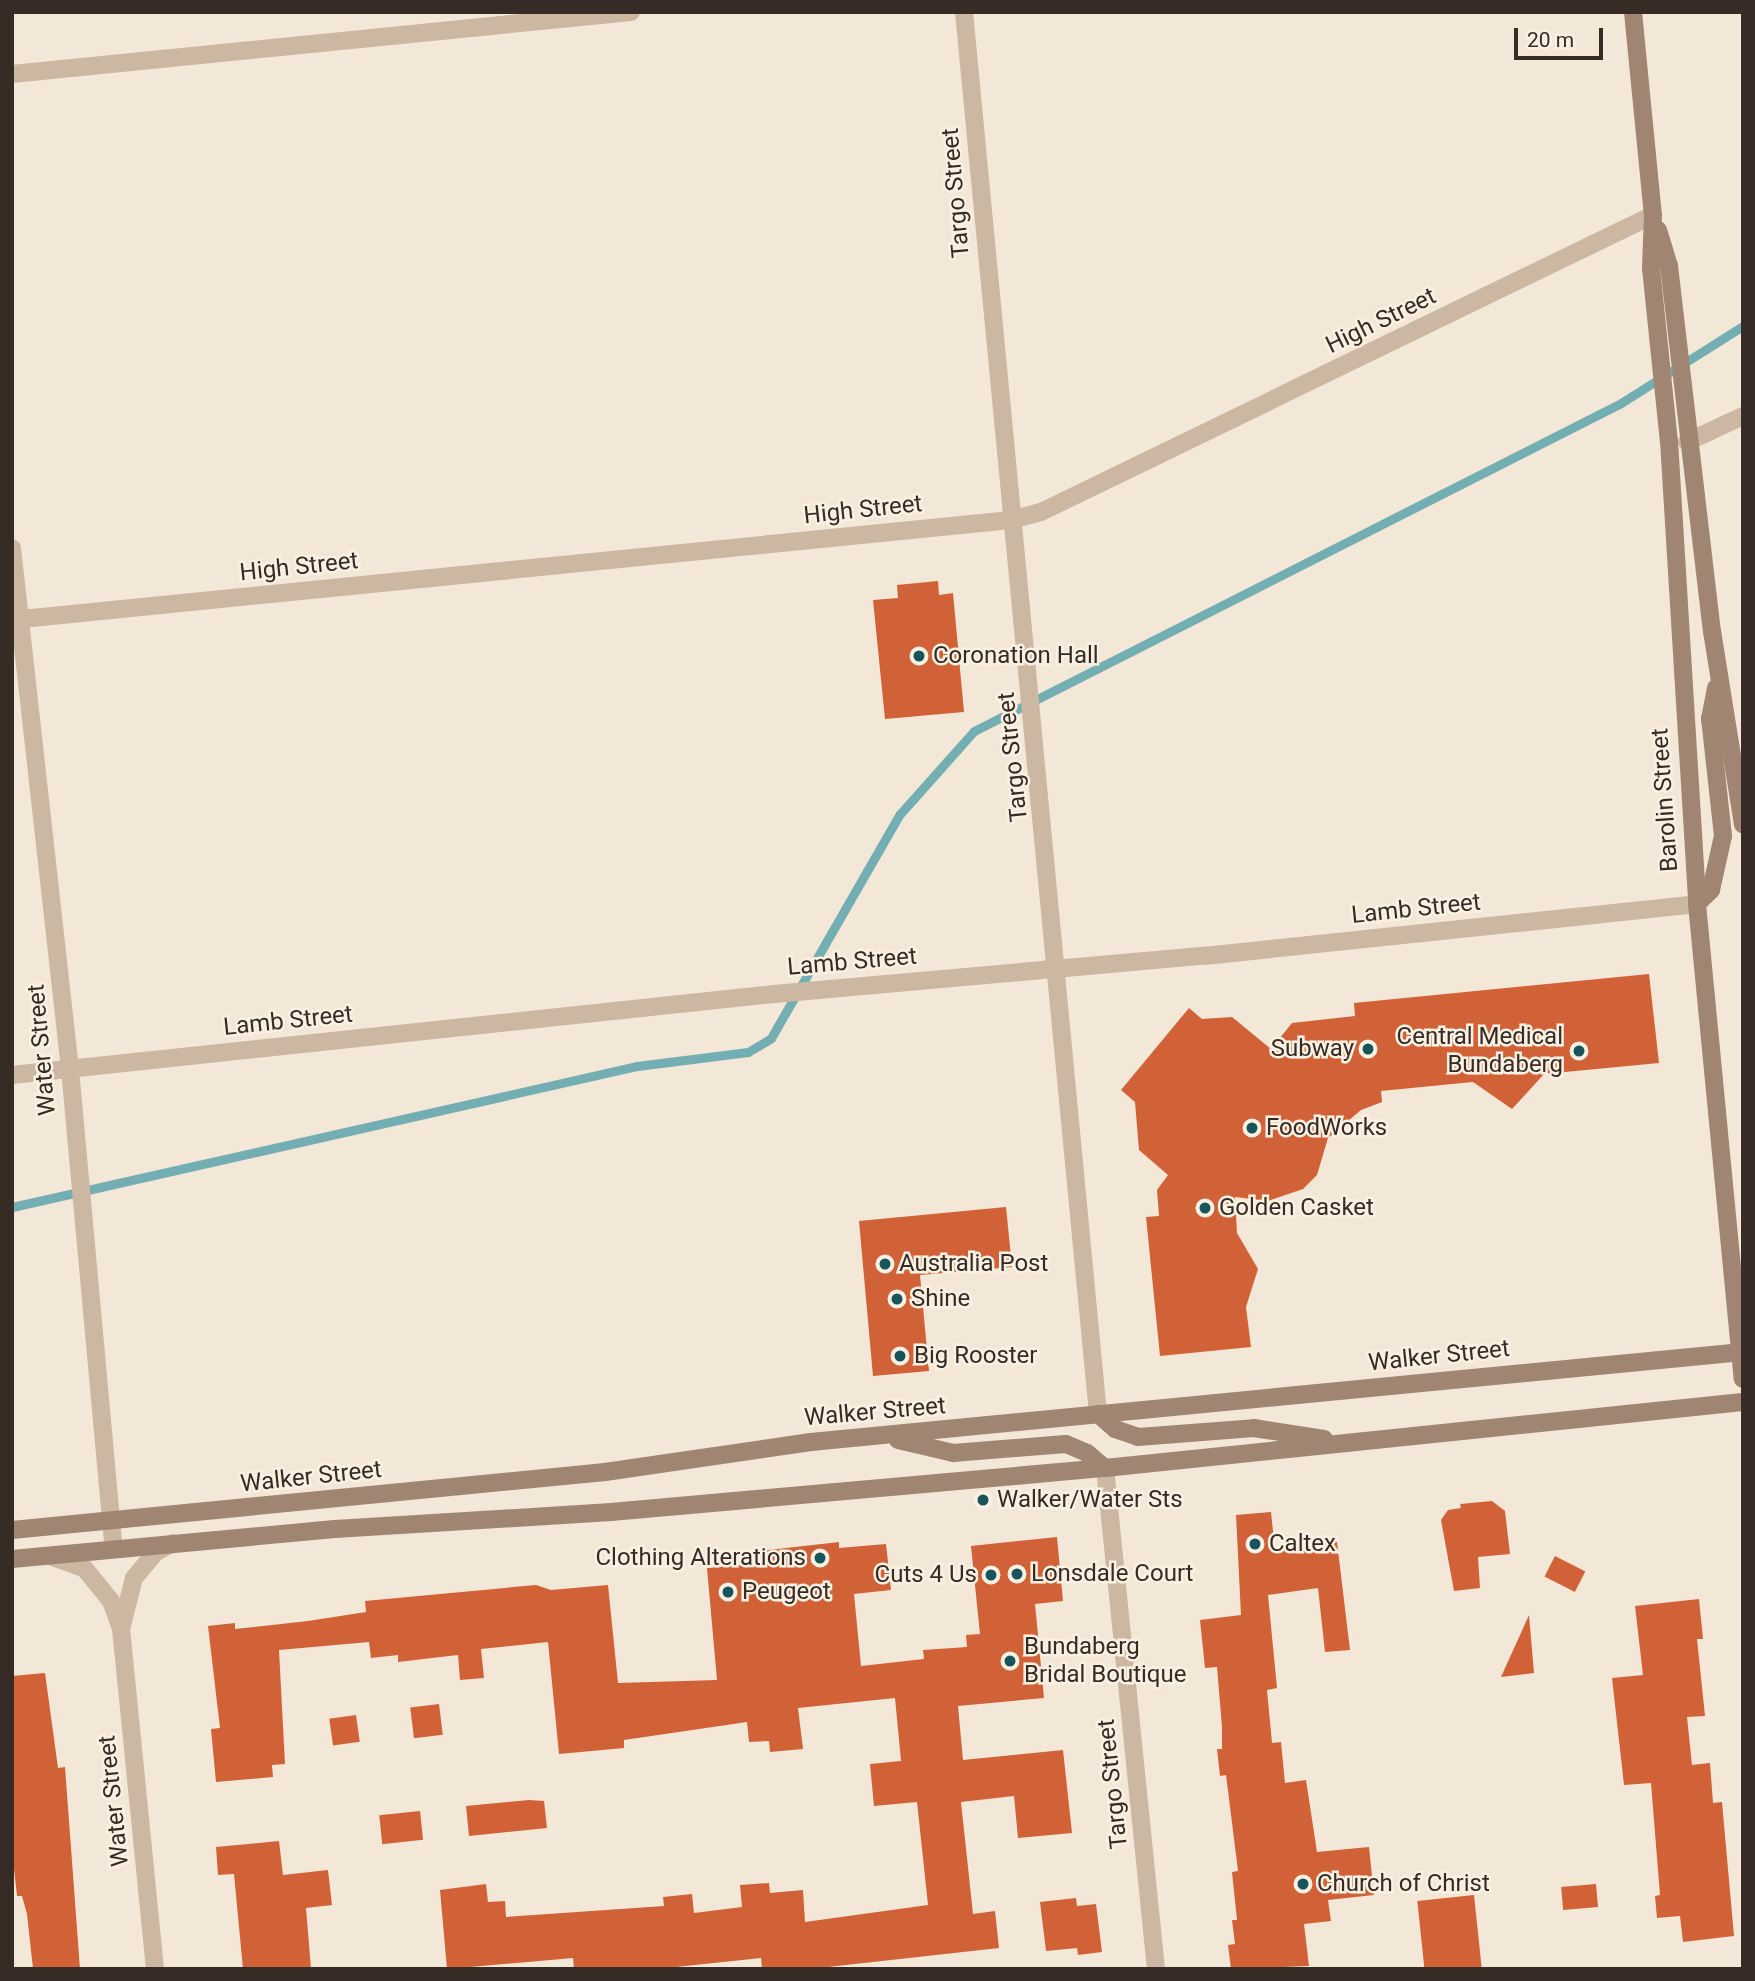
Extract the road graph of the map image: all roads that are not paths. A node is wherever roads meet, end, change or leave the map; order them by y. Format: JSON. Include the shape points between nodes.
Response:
{"nodes":[{"id":1,"x":631,"y":12,"type":"edge"},
{"id":2,"x":964,"y":12,"type":"edge"},
{"id":3,"x":1633,"y":12,"type":"edge"},
{"id":4,"x":12,"y":74,"type":"edge"},
{"id":5,"x":1653,"y":215,"type":"junction"},
{"id":6,"x":1674,"y":401,"type":"junction"},
{"id":7,"x":1743,"y":416,"type":"edge"},
{"id":8,"x":1687,"y":442,"type":"junction"},
{"id":9,"x":1011,"y":520,"type":"junction"},
{"id":10,"x":12,"y":548,"type":"edge"},
{"id":11,"x":16,"y":620,"type":"edge"},
{"id":12,"x":1718,"y":674,"type":"junction"},
{"id":13,"x":1743,"y":825,"type":"edge"},
{"id":14,"x":1697,"y":904,"type":"junction"},
{"id":15,"x":1057,"y":969,"type":"junction"},
{"id":16,"x":70,"y":1069,"type":"junction"},
{"id":17,"x":12,"y":1075,"type":"edge"},
{"id":18,"x":1741,"y":1352,"type":"edge"},
{"id":19,"x":1743,"y":1379,"type":"edge"},
{"id":20,"x":1743,"y":1402,"type":"edge"},
{"id":21,"x":1098,"y":1414,"type":"junction"},
{"id":22,"x":881,"y":1436,"type":"junction"},
{"id":23,"x":1350,"y":1443,"type":"junction"},
{"id":24,"x":1105,"y":1468,"type":"junction"},
{"id":25,"x":111,"y":1521,"type":"junction"},
{"id":26,"x":12,"y":1530,"type":"edge"},
{"id":27,"x":173,"y":1543,"type":"junction"},
{"id":28,"x":114,"y":1549,"type":"junction"},
{"id":29,"x":48,"y":1555,"type":"junction"},
{"id":30,"x":12,"y":1559,"type":"edge"},
{"id":31,"x":121,"y":1629,"type":"junction"},
{"id":32,"x":155,"y":1969,"type":"edge"},
{"id":33,"x":1156,"y":1969,"type":"edge"}],
"edges":[{"from":1,"to":4,"type":"street"},
{"from":2,"to":9,"type":"street","name":"Targo Street"},
{"from":3,"to":5,"type":"main road","name":"Barolin Street"},
{"from":5,"to":6,"type":"main road","name":"Barolin Street","via":[[1668,266],[1668,351]]},
{"from":5,"to":9,"type":"street","name":"High Street","via":[[1073,500]]},
{"from":6,"to":8,"type":"main road","name":"Barolin Street"},
{"from":6,"to":14,"type":"main road","name":"Barolin Street"},
{"from":7,"to":8,"type":"street"},
{"from":8,"to":12,"type":"main road","name":"Barolin Street"},
{"from":9,"to":11,"type":"street","name":"High Street"},
{"from":9,"to":15,"type":"street","name":"Targo Street"},
{"from":10,"to":11,"type":"street","name":"Water Street"},
{"from":11,"to":16,"type":"street","name":"Water Street"},
{"from":12,"to":13,"type":"main road","name":"Barolin Street"},
{"from":12,"to":14,"type":"main road","via":[[1710,719],[1723,836],[1712,890]]},
{"from":14,"to":15,"type":"street","name":"Lamb Street"},
{"from":14,"to":18,"type":"main road","name":"Barolin Street"},
{"from":15,"to":16,"type":"street","name":"Lamb Street","via":[[774,994]]},
{"from":15,"to":21,"type":"street","name":"Targo Street"},
{"from":16,"to":17,"type":"street","name":"Lamb Street"},
{"from":16,"to":25,"type":"street","name":"Water Street"},
{"from":18,"to":19,"type":"main road","name":"Barolin Street"},
{"from":18,"to":21,"type":"main road","name":"Walker Street"},
{"from":20,"to":23,"type":"main road"},
{"from":21,"to":22,"type":"main road","name":"Walker Street"},
{"from":21,"to":23,"type":"main road","via":[[1115,1429],[1138,1437],[1254,1428]]},
{"from":22,"to":24,"type":"main road","via":[[953,1453],[1066,1444]]},
{"from":22,"to":25,"type":"main road","name":"Walker Street","via":[[592,1473]]},
{"from":23,"to":24,"type":"main road"},
{"from":24,"to":27,"type":"main road","via":[[611,1512]]},
{"from":24,"to":33,"type":"street","name":"Targo Street"},
{"from":25,"to":26,"type":"main road","name":"Walker Street"},
{"from":25,"to":28,"type":"street","name":"Water Street"},
{"from":27,"to":28,"type":"main road"},
{"from":27,"to":31,"type":"street","name":"Water Street","via":[[156,1552],[134,1578]]},
{"from":28,"to":29,"type":"main road"},
{"from":29,"to":30,"type":"main road"},
{"from":29,"to":31,"type":"street","name":"Water Street","via":[[85,1569],[111,1601]]},
{"from":31,"to":32,"type":"street","name":"Water Street"}]}
